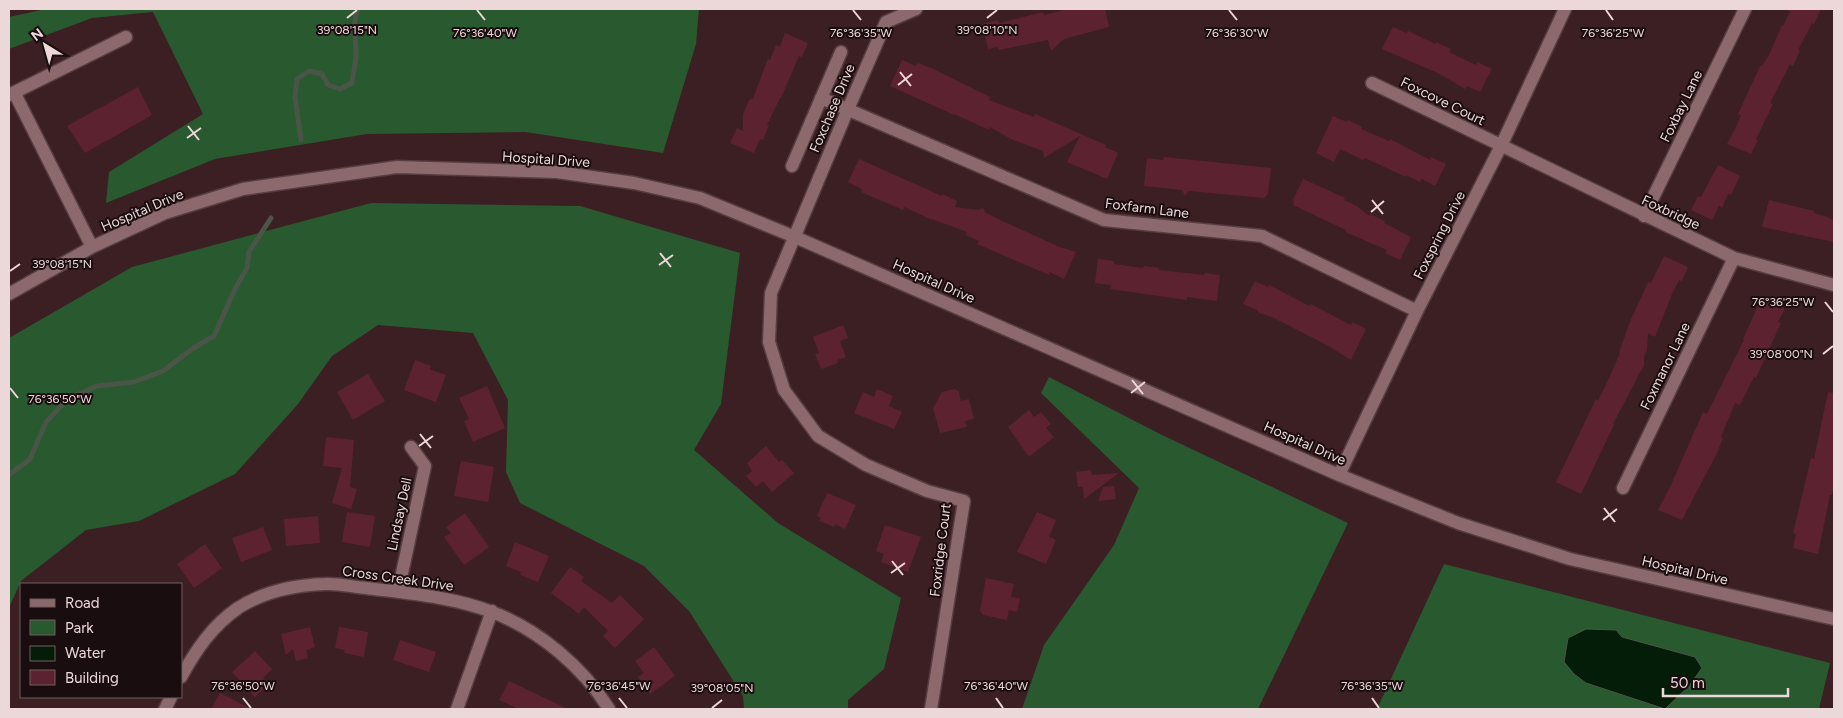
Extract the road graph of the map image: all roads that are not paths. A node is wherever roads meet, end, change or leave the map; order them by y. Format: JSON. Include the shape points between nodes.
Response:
{"nodes":[{"id":1,"x":916,"y":9,"type":"edge"},
{"id":2,"x":1565,"y":9,"type":"edge"},
{"id":3,"x":1745,"y":9,"type":"edge"},
{"id":4,"x":126,"y":37,"type":"dead end"},
{"id":5,"x":841,"y":52,"type":"dead end"},
{"id":6,"x":1372,"y":83,"type":"dead end"},
{"id":7,"x":12,"y":95,"type":"edge"},
{"id":8,"x":822,"y":98,"type":"junction"},
{"id":9,"x":848,"y":109,"type":"junction"},
{"id":10,"x":1502,"y":146,"type":"junction"},
{"id":11,"x":792,"y":166,"type":"dead end"},
{"id":12,"x":1644,"y":216,"type":"junction"},
{"id":13,"x":795,"y":236,"type":"junction"},
{"id":14,"x":92,"y":247,"type":"junction"},
{"id":15,"x":1734,"y":258,"type":"junction"},
{"id":16,"x":1834,"y":285,"type":"edge"},
{"id":17,"x":9,"y":294,"type":"edge"},
{"id":18,"x":1416,"y":312,"type":"junction"},
{"id":19,"x":411,"y":447,"type":"dead end"},
{"id":20,"x":1338,"y":475,"type":"junction"},
{"id":21,"x":1623,"y":488,"type":"dead end"},
{"id":22,"x":398,"y":592,"type":"junction"},
{"id":23,"x":492,"y":612,"type":"junction"},
{"id":24,"x":1834,"y":619,"type":"edge"},
{"id":25,"x":182,"y":675,"type":"edge"},
{"id":26,"x":457,"y":709,"type":"edge"},
{"id":27,"x":609,"y":709,"type":"edge"},
{"id":28,"x":931,"y":709,"type":"edge"}],
"edges":[{"from":1,"to":9,"type":"street","name":"Foxchase Drive","via":[[886,22]]},
{"from":2,"to":10,"type":"street","name":"Foxspring Drive"},
{"from":3,"to":12,"type":"street","name":"Foxbay Lane"},
{"from":4,"to":7,"type":"street"},
{"from":5,"to":8,"type":"street"},
{"from":6,"to":10,"type":"street","name":"Foxcove Court"},
{"from":7,"to":14,"type":"street"},
{"from":8,"to":9,"type":"street","name":"Foxfarm Lane"},
{"from":8,"to":11,"type":"street"},
{"from":9,"to":13,"type":"street","name":"Foxchase Drive"},
{"from":9,"to":18,"type":"street","name":"Foxfarm Lane","via":[[1104,220],[1262,236]]},
{"from":10,"to":12,"type":"street","name":"Foxbridge"},
{"from":10,"to":18,"type":"street","name":"Foxspring Drive"},
{"from":12,"to":15,"type":"street","name":"Foxbridge"},
{"from":13,"to":14,"type":"street","name":"Hospital Drive","via":[[700,198],[634,183],[557,172],[398,167],[243,189],[165,213]]},
{"from":13,"to":20,"type":"street","name":"Hospital Drive"},
{"from":13,"to":28,"type":"street","name":"Foxridge Court","via":[[771,293],[769,342],[784,390],[818,436],[866,466],[927,492],[964,501]]},
{"from":14,"to":17,"type":"street","name":"Hospital Drive"},
{"from":15,"to":16,"type":"street","name":"Foxbridge"},
{"from":15,"to":21,"type":"street","name":"Foxmanor Lane"},
{"from":18,"to":20,"type":"street","name":"Foxspring Drive"},
{"from":19,"to":22,"type":"street","name":"Lindsay Dell","via":[[425,466]]},
{"from":20,"to":24,"type":"street","name":"Hospital Drive","via":[[1458,523],[1570,559]]},
{"from":22,"to":23,"type":"street","name":"Cross Creek Drive","via":[[461,602]]},
{"from":22,"to":25,"type":"street","name":"Cross Creek Drive","via":[[326,584],[289,588],[263,596],[239,608],[217,626],[196,649]]},
{"from":23,"to":26,"type":"street"},
{"from":23,"to":27,"type":"street","name":"Cross Creek Drive","via":[[528,630],[559,651],[600,694]]}]}
